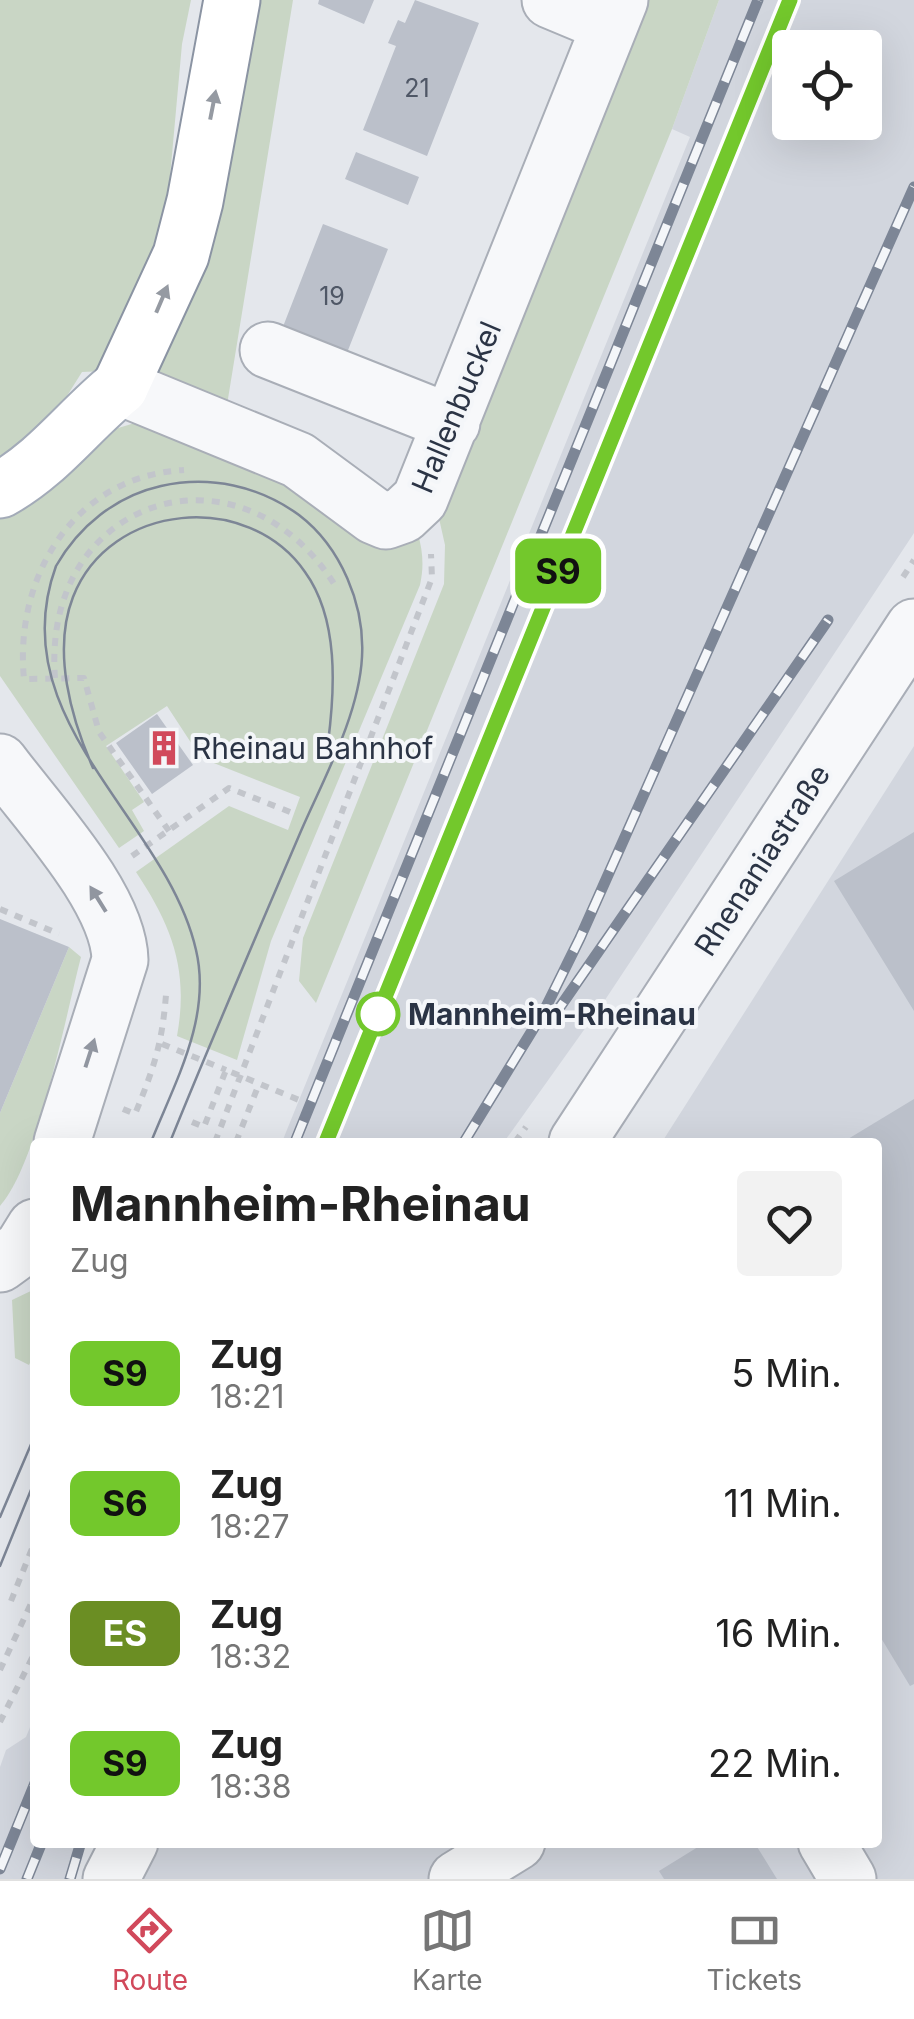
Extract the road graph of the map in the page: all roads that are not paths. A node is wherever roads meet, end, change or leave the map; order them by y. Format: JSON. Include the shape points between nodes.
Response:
{"nodes":[{"id":1,"x":232,"y":0,"type":"edge"},
{"id":2,"x":550,"y":0,"type":"edge"},
{"id":3,"x":615,"y":12,"type":"edge"},
{"id":4,"x":268,"y":350,"type":"dead end"},
{"id":5,"x":120,"y":386,"type":"junction"},
{"id":6,"x":452,"y":422,"type":"junction"},
{"id":7,"x":0,"y":490,"type":"edge"},
{"id":8,"x":914,"y":626,"type":"edge"},
{"id":9,"x":0,"y":762,"type":"edge"},
{"id":10,"x":63,"y":1138,"type":"edge"},
{"id":11,"x":580,"y":1138,"type":"edge"},
{"id":12,"x":30,"y":1234,"type":"edge"},
{"id":13,"x":0,"y":1264,"type":"edge"},
{"id":14,"x":127,"y":1848,"type":"edge"},
{"id":15,"x":507,"y":1848,"type":"edge"},
{"id":16,"x":830,"y":1848,"type":"edge"},
{"id":17,"x":111,"y":1879,"type":"edge"},
{"id":18,"x":457,"y":1879,"type":"edge"},
{"id":19,"x":848,"y":1879,"type":"edge"}],
"edges":[{"from":5,"to":1,"type":"main road","one_way":true,"via":[[181,254]]},
{"from":2,"to":3,"type":"street"},
{"from":3,"to":6,"type":"street","name":"Hallenbuckel"},
{"from":4,"to":6,"type":"street"},
{"from":5,"to":6,"type":"street","name":"Hallenbuckel","via":[[298,460],[386,521],[420,500]]},
{"from":5,"to":7,"type":"main road","via":[[37,466]]},
{"from":8,"to":11,"type":"street","name":"Rhenaniastraße"},
{"from":10,"to":9,"type":"street","one_way":true,"via":[[120,960],[110,918],[91,886]]},
{"from":12,"to":13,"type":"street"},
{"from":14,"to":17,"type":"street"},
{"from":15,"to":18,"type":"street"},
{"from":16,"to":19,"type":"street"}]}
